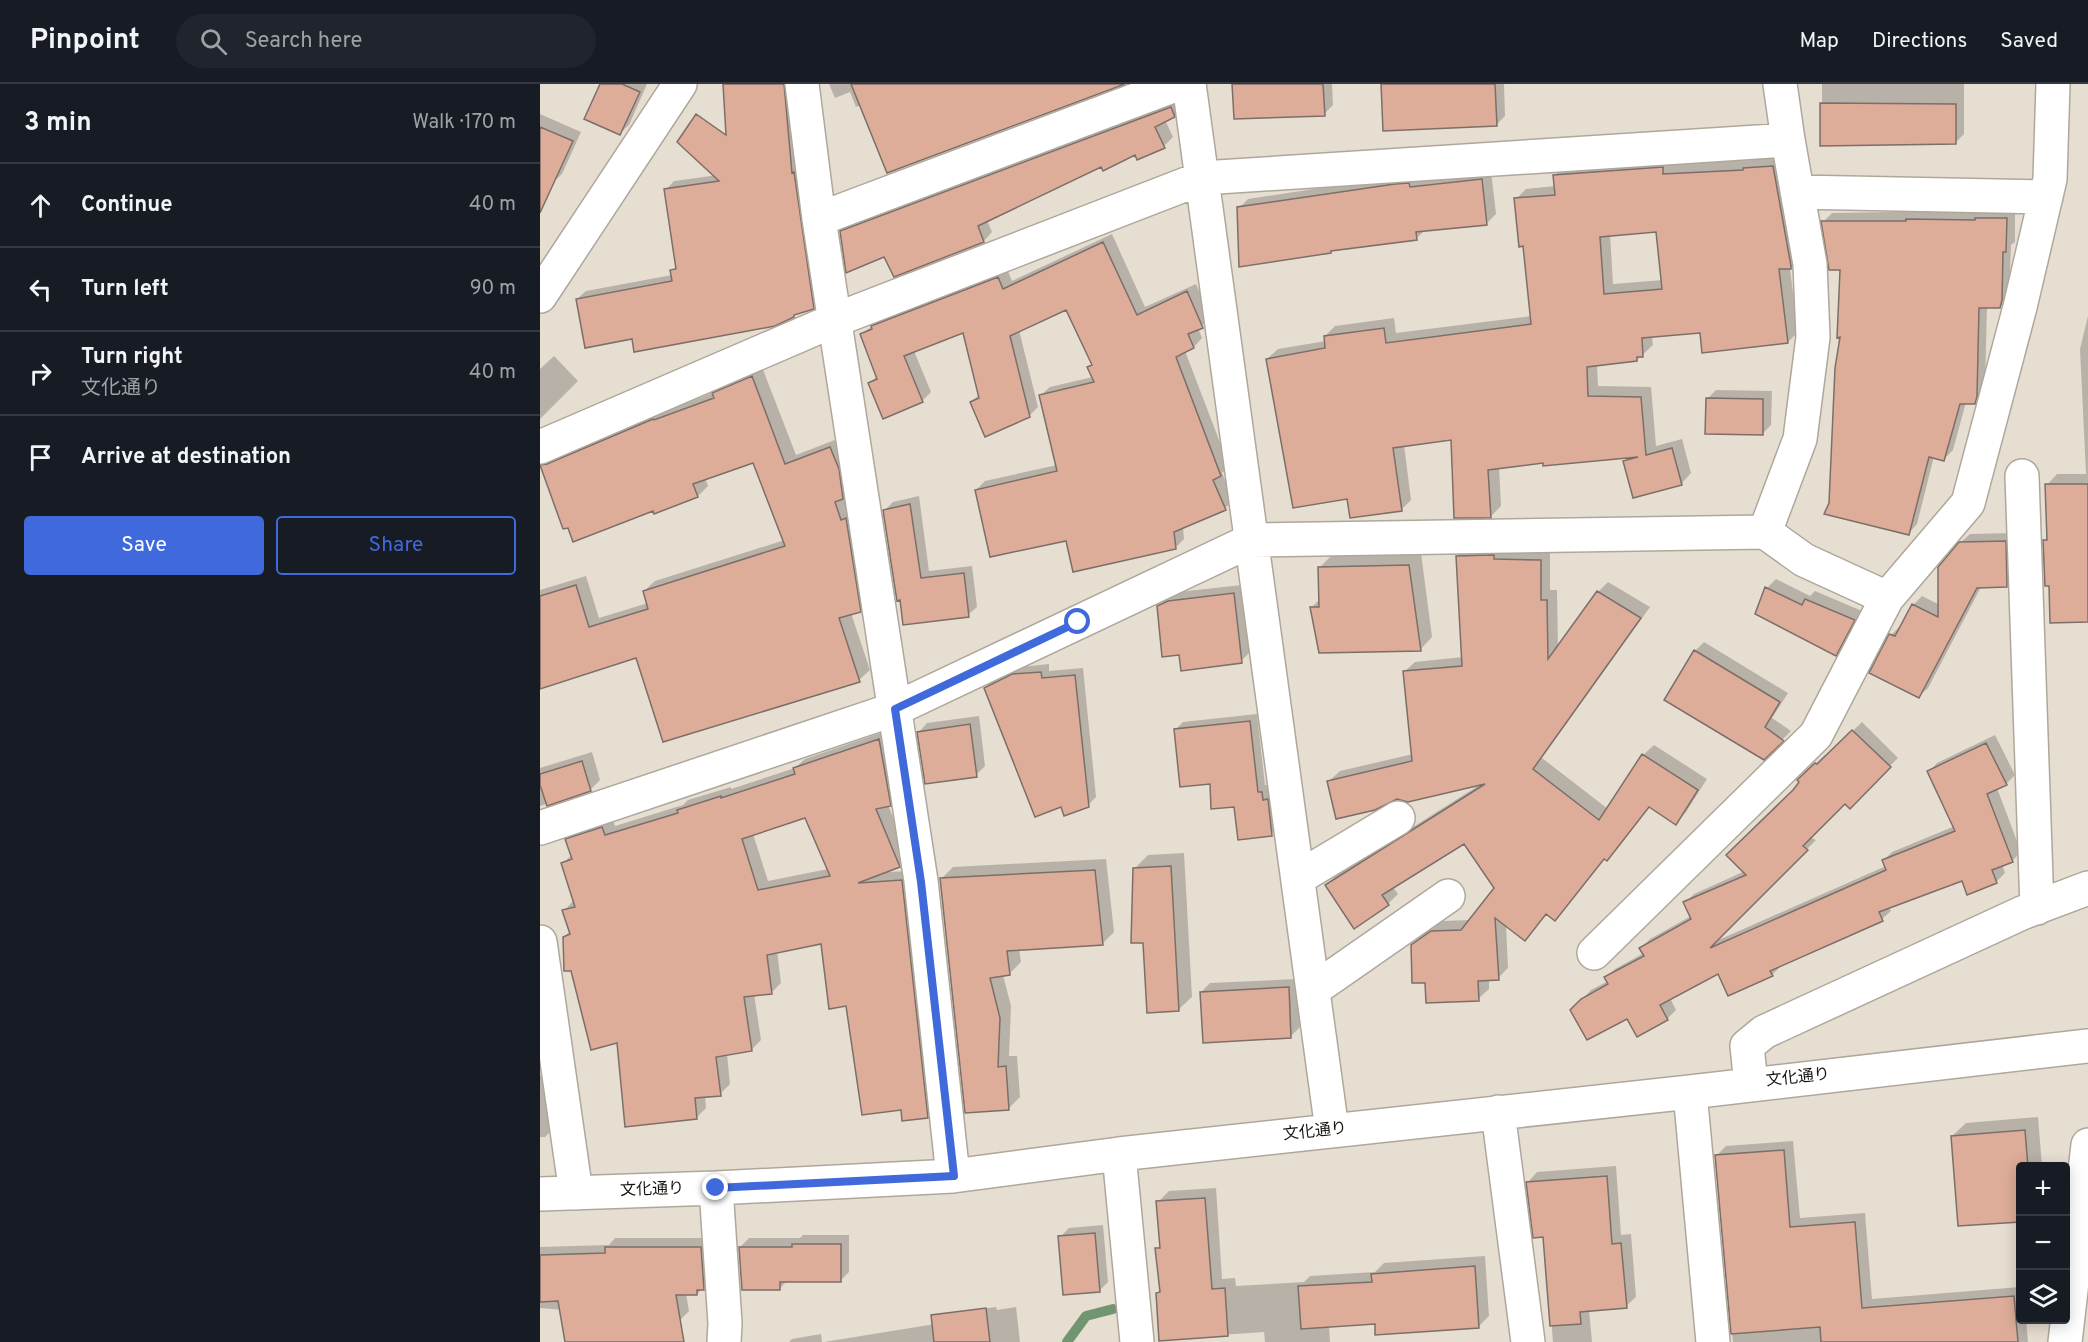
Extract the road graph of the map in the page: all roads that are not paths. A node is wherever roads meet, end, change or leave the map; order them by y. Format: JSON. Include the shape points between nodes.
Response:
{"nodes":[{"id":1,"x":680,"y":84,"type":"edge"},
{"id":2,"x":802,"y":84,"type":"edge"},
{"id":3,"x":1178,"y":84,"type":"edge"},
{"id":4,"x":1189,"y":84,"type":"edge"},
{"id":5,"x":1780,"y":84,"type":"edge"},
{"id":6,"x":2053,"y":84,"type":"edge"},
{"id":7,"x":1788,"y":140,"type":"junction"},
{"id":8,"x":1202,"y":178,"type":"junction"},
{"id":9,"x":1798,"y":192,"type":"junction"},
{"id":10,"x":2046,"y":197,"type":"junction"},
{"id":11,"x":819,"y":219,"type":"junction"},
{"id":12,"x":540,"y":296,"type":"edge"},
{"id":13,"x":835,"y":320,"type":"junction"},
{"id":14,"x":540,"y":447,"type":"edge"},
{"id":15,"x":2022,"y":476,"type":"dead end"},
{"id":16,"x":1765,"y":532,"type":"junction"},
{"id":17,"x":1252,"y":540,"type":"junction"},
{"id":18,"x":1887,"y":598,"type":"junction"},
{"id":19,"x":895,"y":709,"type":"junction"},
{"id":20,"x":1398,"y":818,"type":"dead end"},
{"id":21,"x":540,"y":828,"type":"edge"},
{"id":22,"x":1298,"y":878,"type":"junction"},
{"id":23,"x":2088,"y":888,"type":"edge"},
{"id":24,"x":1448,"y":896,"type":"dead end"},
{"id":25,"x":2037,"y":908,"type":"junction"},
{"id":26,"x":540,"y":942,"type":"edge"},
{"id":27,"x":1594,"y":952,"type":"dead end"},
{"id":28,"x":1313,"y":990,"type":"junction"},
{"id":29,"x":2088,"y":1046,"type":"edge"},
{"id":30,"x":1751,"y":1084,"type":"junction"},
{"id":31,"x":1690,"y":1092,"type":"junction"},
{"id":32,"x":1498,"y":1112,"type":"junction"},
{"id":33,"x":1332,"y":1130,"type":"junction"},
{"id":34,"x":2088,"y":1145,"type":"edge"},
{"id":35,"x":1119,"y":1154,"type":"junction"},
{"id":36,"x":954,"y":1176,"type":"junction"},
{"id":37,"x":716,"y":1188,"type":"junction"},
{"id":38,"x":576,"y":1193,"type":"junction"},
{"id":39,"x":540,"y":1194,"type":"edge"},
{"id":40,"x":724,"y":1342,"type":"edge"},
{"id":41,"x":1137,"y":1342,"type":"edge"},
{"id":42,"x":1528,"y":1342,"type":"edge"},
{"id":43,"x":1713,"y":1342,"type":"edge"},
{"id":44,"x":2065,"y":1342,"type":"edge"}],
"edges":[{"from":1,"to":12,"type":"street"},
{"from":2,"to":11,"type":"street"},
{"from":3,"to":11,"type":"street"},
{"from":4,"to":8,"type":"street"},
{"from":5,"to":7,"type":"street"},
{"from":6,"to":10,"type":"street"},
{"from":7,"to":8,"type":"street"},
{"from":7,"to":9,"type":"street"},
{"from":8,"to":13,"type":"street"},
{"from":8,"to":17,"type":"street"},
{"from":9,"to":10,"type":"street"},
{"from":9,"to":16,"type":"street","via":[[1810,264],[1813,338],[1800,439]]},
{"from":10,"to":18,"type":"street","via":[[1968,503]]},
{"from":11,"to":13,"type":"street"},
{"from":13,"to":14,"type":"street"},
{"from":13,"to":19,"type":"street"},
{"from":15,"to":25,"type":"street"},
{"from":16,"to":17,"type":"street"},
{"from":16,"to":18,"type":"street","via":[[1804,560]]},
{"from":17,"to":19,"type":"street"},
{"from":17,"to":22,"type":"street"},
{"from":18,"to":27,"type":"street","via":[[1816,735]]},
{"from":19,"to":21,"type":"street"},
{"from":19,"to":36,"type":"street","via":[[921,882]]},
{"from":20,"to":22,"type":"street"},
{"from":22,"to":28,"type":"street"},
{"from":23,"to":25,"type":"street"},
{"from":24,"to":28,"type":"street"},
{"from":25,"to":30,"type":"street","via":[[1764,1032],[1747,1046]]},
{"from":26,"to":38,"type":"street"},
{"from":28,"to":33,"type":"street"},
{"from":29,"to":30,"type":"street","name":"文化通り"},
{"from":30,"to":31,"type":"street","name":"文化通り"},
{"from":31,"to":32,"type":"street","name":"文化通り"},
{"from":31,"to":43,"type":"street"},
{"from":32,"to":33,"type":"street","name":"文化通り"},
{"from":32,"to":42,"type":"street"},
{"from":33,"to":35,"type":"street","name":"文化通り"},
{"from":34,"to":44,"type":"street"},
{"from":35,"to":36,"type":"street","name":"文化通り"},
{"from":35,"to":41,"type":"street"},
{"from":36,"to":37,"type":"street","name":"文化通り"},
{"from":37,"to":38,"type":"street","name":"文化通り"},
{"from":37,"to":40,"type":"street"},
{"from":38,"to":39,"type":"street","name":"文化通り"}]}
